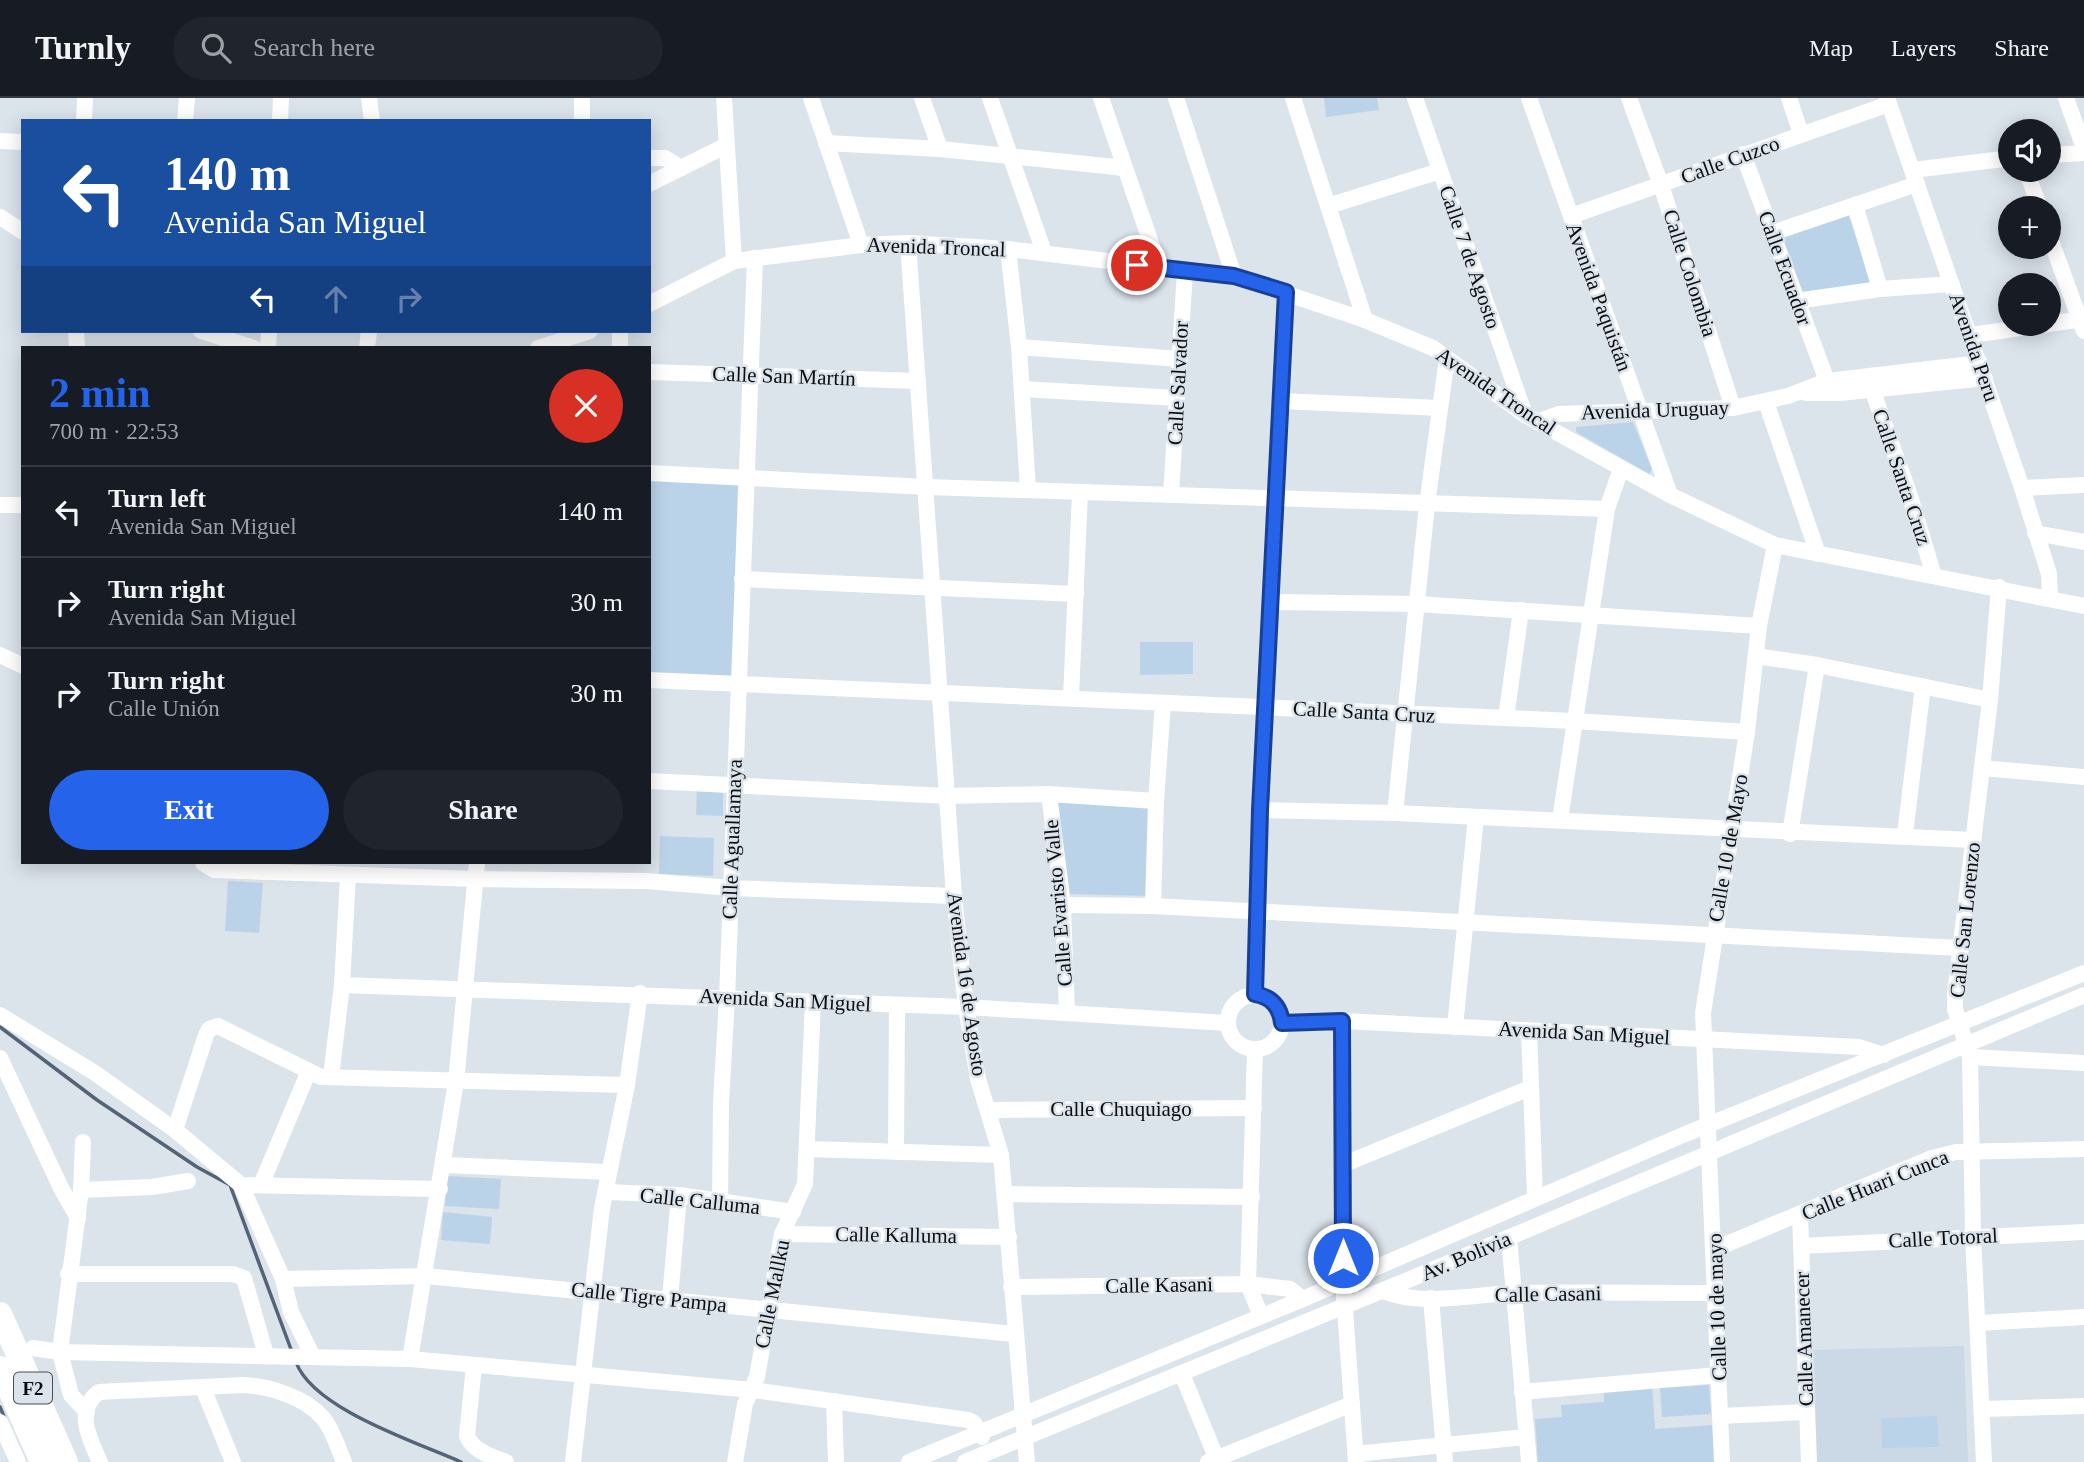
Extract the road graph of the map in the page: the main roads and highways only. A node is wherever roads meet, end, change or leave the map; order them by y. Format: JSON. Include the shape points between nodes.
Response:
{"nodes":[{"id":1,"x":0,"y":1314,"type":"edge"},
{"id":2,"x":0,"y":1368,"type":"edge"},
{"id":3,"x":42,"y":1462,"type":"edge"},
{"id":4,"x":66,"y":1462,"type":"edge"}],
"edges":[{"from":1,"to":4,"type":"highway","number":"F2"},
{"from":2,"to":3,"type":"highway","number":"F2"}]}
